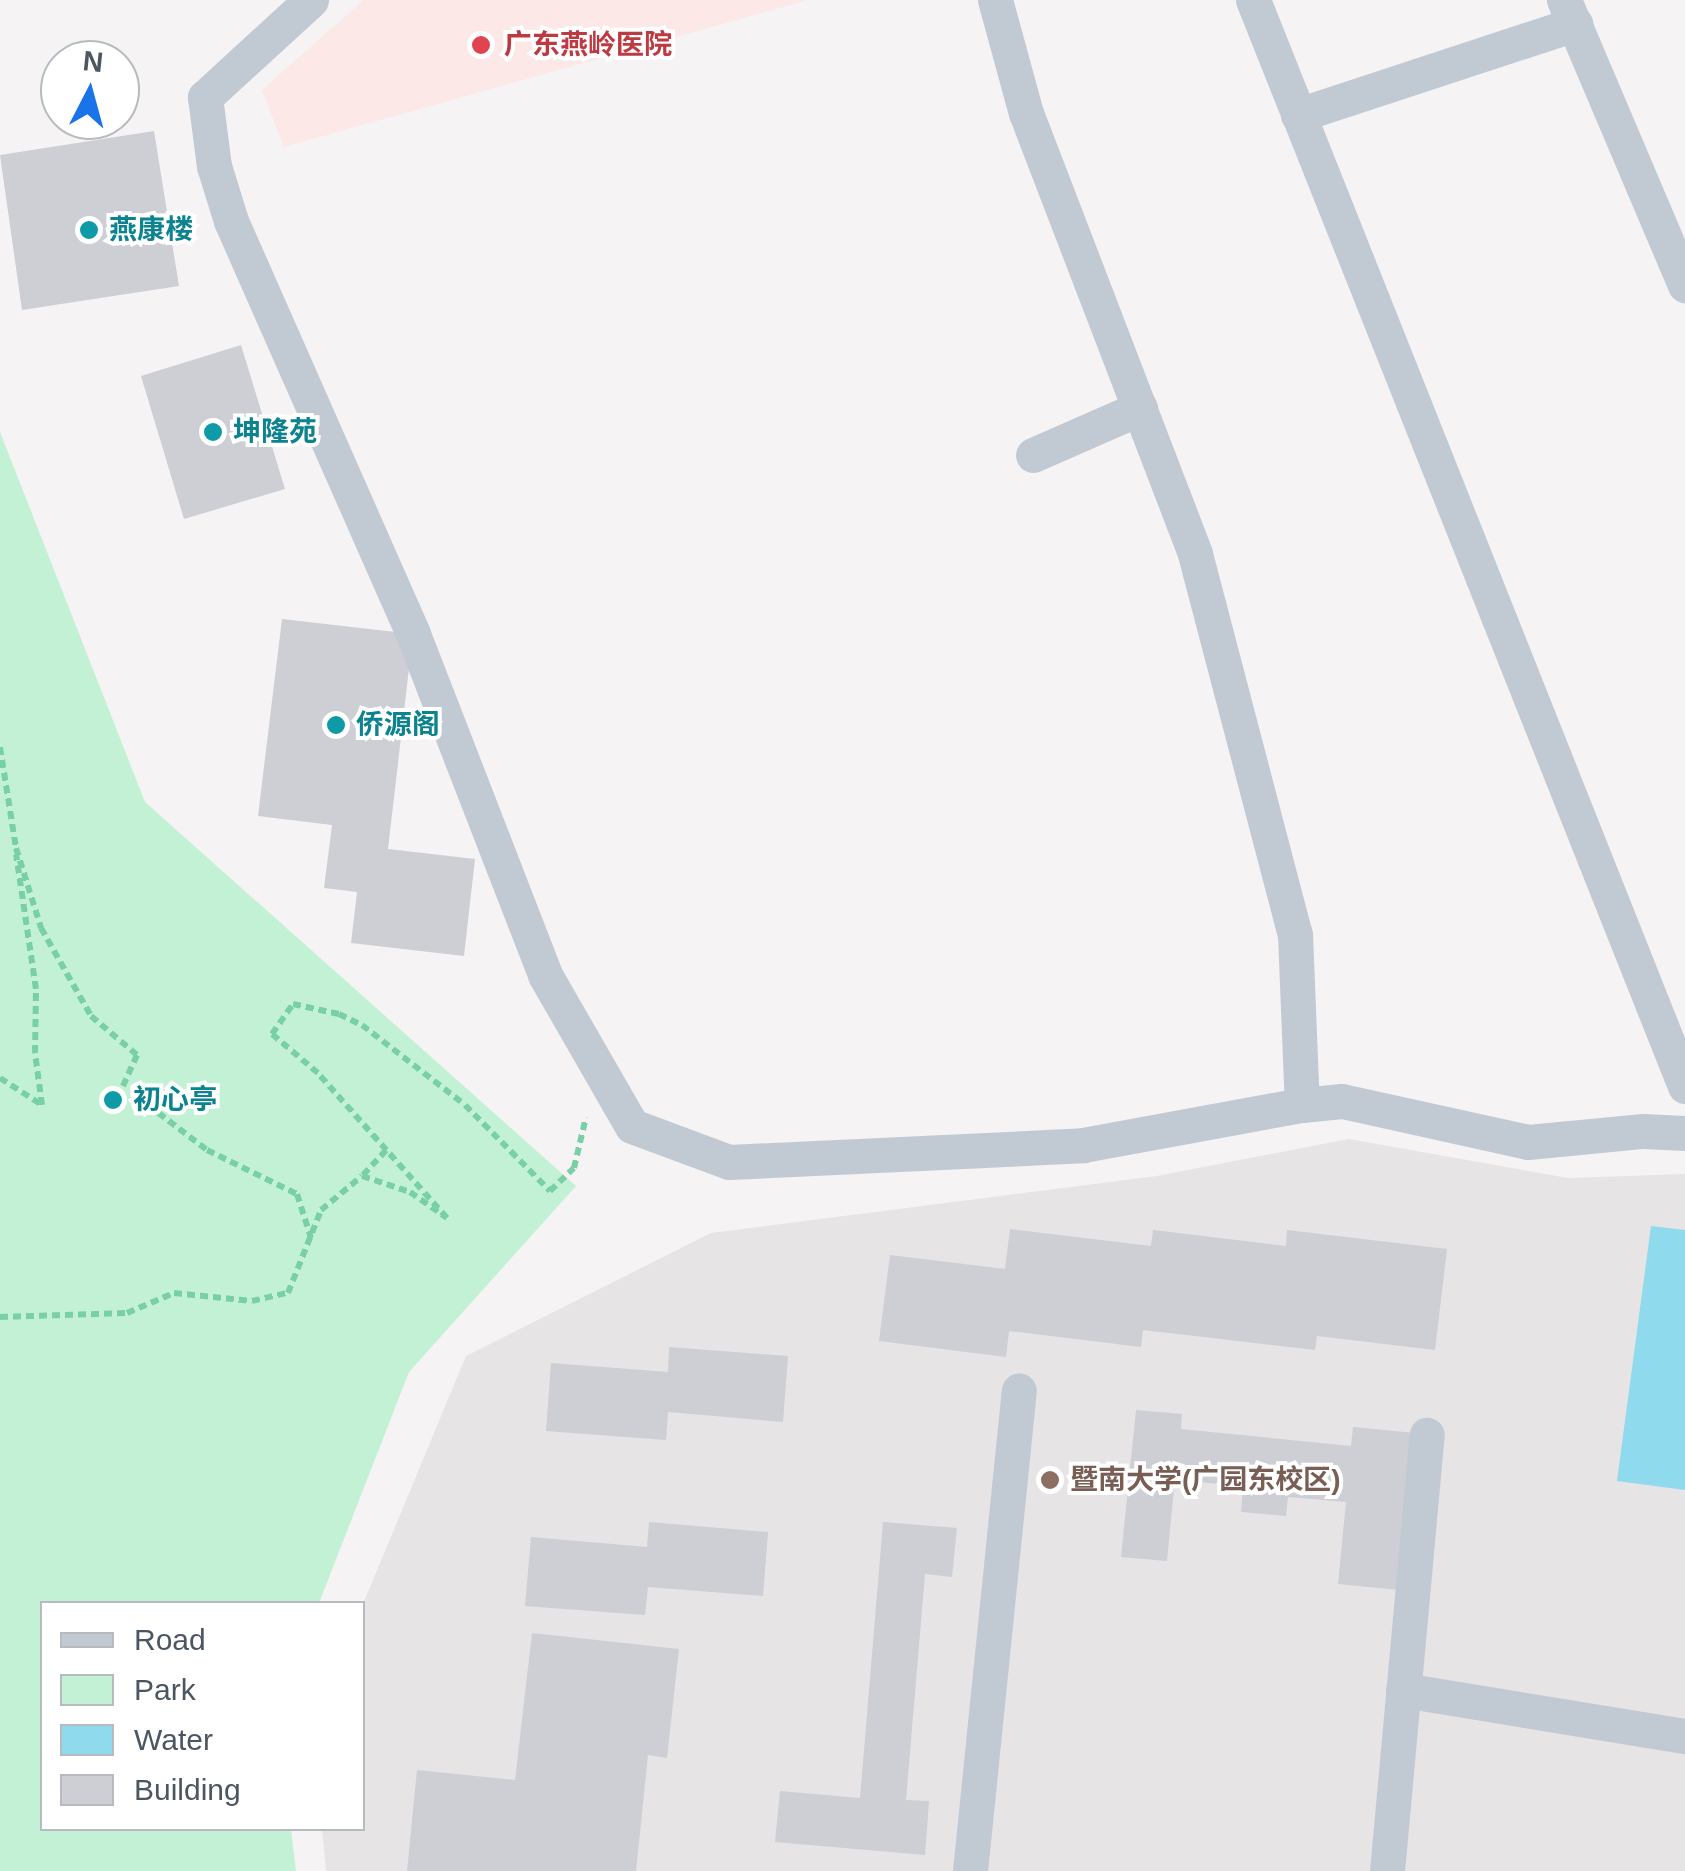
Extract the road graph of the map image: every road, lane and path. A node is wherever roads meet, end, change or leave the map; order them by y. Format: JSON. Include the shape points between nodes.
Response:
{"nodes":[{"id":1,"x":311,"y":0,"type":"edge"},
{"id":2,"x":995,"y":0,"type":"edge"},
{"id":3,"x":1253,"y":0,"type":"edge"},
{"id":4,"x":1569,"y":12,"type":"edge"},
{"id":5,"x":1298,"y":115,"type":"junction"},
{"id":6,"x":1685,"y":285,"type":"edge"},
{"id":7,"x":1140,"y":408,"type":"junction"},
{"id":8,"x":1033,"y":455,"type":"dead end"},
{"id":9,"x":0,"y":747,"type":"edge"},
{"id":10,"x":16,"y":848,"type":"junction"},
{"id":11,"x":602,"y":1074,"type":"junction"},
{"id":12,"x":0,"y":1078,"type":"edge"},
{"id":13,"x":1685,"y":1086,"type":"edge"},
{"id":14,"x":1302,"y":1105,"type":"junction"},
{"id":15,"x":1685,"y":1133,"type":"edge"},
{"id":16,"x":386,"y":1150,"type":"junction"},
{"id":17,"x":362,"y":1176,"type":"junction"},
{"id":18,"x":311,"y":1238,"type":"junction"},
{"id":19,"x":0,"y":1317,"type":"edge"},
{"id":20,"x":1019,"y":1390,"type":"dead end"},
{"id":21,"x":1426,"y":1436,"type":"dead end"},
{"id":22,"x":1403,"y":1690,"type":"junction"},
{"id":23,"x":1685,"y":1736,"type":"edge"},
{"id":24,"x":970,"y":1871,"type":"edge"},
{"id":25,"x":1387,"y":1871,"type":"edge"}],
"edges":[{"from":1,"to":11,"type":"street","via":[[205,97],[214,166],[413,634],[545,975]]},
{"from":2,"to":7,"type":"street","via":[[1026,113]]},
{"from":3,"to":5,"type":"street"},
{"from":4,"to":5,"type":"street"},
{"from":4,"to":6,"type":"street"},
{"from":5,"to":13,"type":"street"},
{"from":7,"to":8,"type":"street"},
{"from":7,"to":14,"type":"street","via":[[1196,554],[1295,934]]},
{"from":9,"to":10,"type":"path"},
{"from":10,"to":12,"type":"path","via":[[36,990],[42,1105]]},
{"from":10,"to":18,"type":"path","via":[[58,963],[91,1016],[137,1055],[118,1097],[148,1105],[207,1150],[298,1194]]},
{"from":11,"to":14,"type":"street","via":[[632,1126],[729,1162],[1082,1145]]},
{"from":11,"to":16,"type":"path","via":[[574,1168],[550,1191],[466,1106],[362,1026],[338,1014],[286,1008],[272,1034],[318,1073]]},
{"from":14,"to":15,"type":"street","via":[[1342,1102],[1528,1142]]},
{"from":16,"to":17,"type":"path"},
{"from":16,"to":17,"type":"path","via":[[447,1218],[410,1192]]},
{"from":17,"to":18,"type":"path","via":[[321,1210]]},
{"from":18,"to":19,"type":"path","via":[[288,1293],[270,1298],[174,1294],[127,1312]]},
{"from":20,"to":24,"type":"street"},
{"from":21,"to":22,"type":"street"},
{"from":22,"to":23,"type":"street"},
{"from":22,"to":25,"type":"street"}]}
